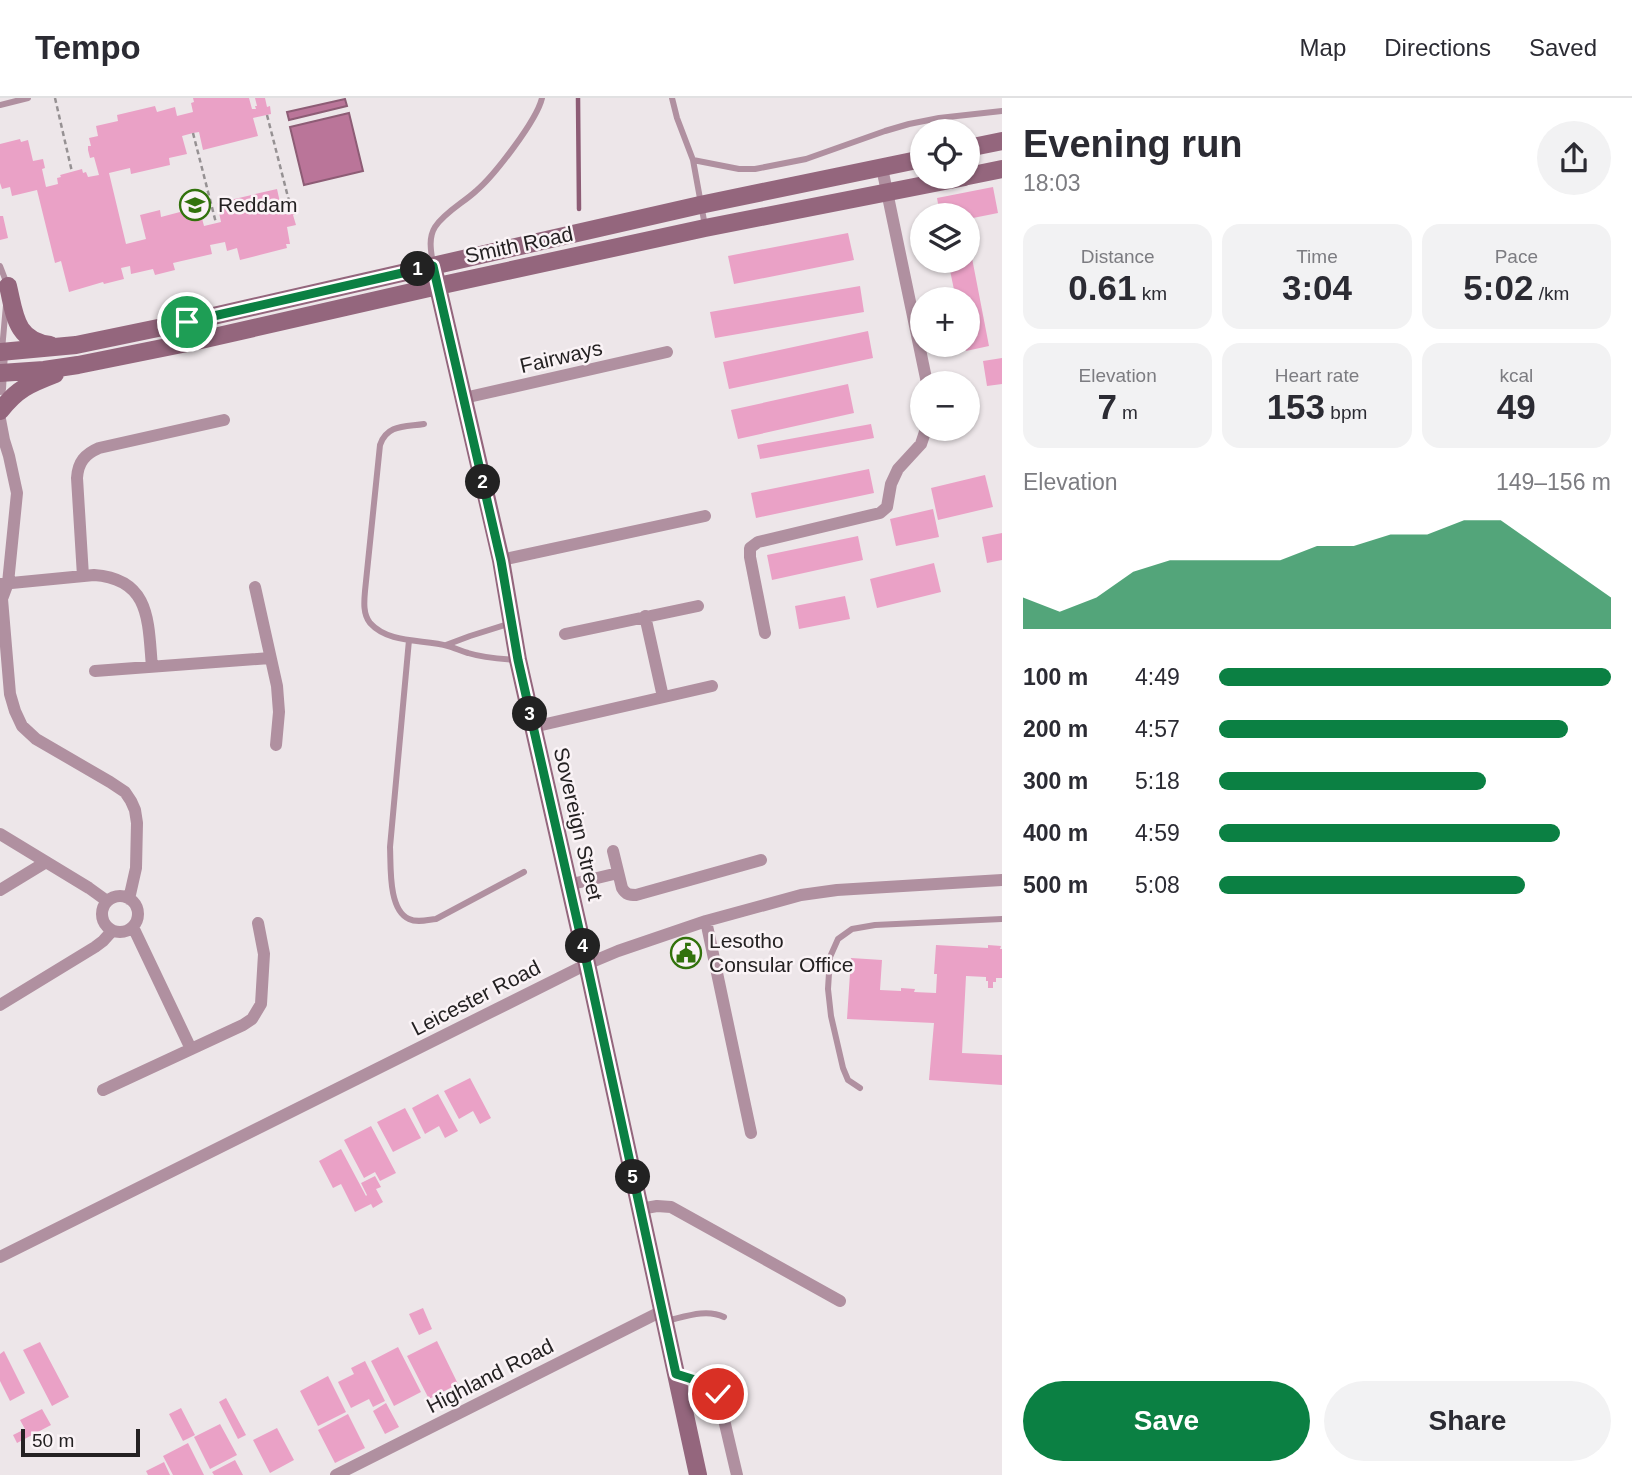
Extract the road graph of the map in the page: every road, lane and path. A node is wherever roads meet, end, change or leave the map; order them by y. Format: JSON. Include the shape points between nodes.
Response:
{"nodes":[{"id":1,"x":28,"y":98,"type":"edge"},
{"id":2,"x":55,"y":98,"type":"edge"},
{"id":3,"x":542,"y":98,"type":"edge"},
{"id":4,"x":672,"y":98,"type":"edge"},
{"id":5,"x":0,"y":105,"type":"edge"},
{"id":6,"x":1002,"y":111,"type":"edge"},
{"id":7,"x":267,"y":115,"type":"dead end"},
{"id":8,"x":193,"y":133,"type":"dead end"},
{"id":9,"x":1002,"y":141,"type":"edge"},
{"id":10,"x":980,"y":146,"type":"edge"},
{"id":11,"x":693,"y":160,"type":"junction"},
{"id":12,"x":910,"y":162,"type":"edge"},
{"id":13,"x":882,"y":168,"type":"junction"},
{"id":14,"x":1002,"y":169,"type":"edge"},
{"id":15,"x":72,"y":172,"type":"dead end"},
{"id":16,"x":980,"y":173,"type":"edge"},
{"id":17,"x":910,"y":188,"type":"edge"},
{"id":18,"x":887,"y":193,"type":"junction"},
{"id":19,"x":289,"y":205,"type":"dead end"},
{"id":20,"x":700,"y":205,"type":"junction"},
{"id":21,"x":216,"y":223,"type":"dead end"},
{"id":22,"x":705,"y":228,"type":"junction"},
{"id":23,"x":0,"y":266,"type":"edge"},
{"id":24,"x":433,"y":266,"type":"junction"},
{"id":25,"x":8,"y":286,"type":"junction"},
{"id":26,"x":438,"y":286,"type":"junction"},
{"id":27,"x":63,"y":347,"type":"junction"},
{"id":28,"x":1,"y":352,"type":"edge"},
{"id":29,"x":667,"y":352,"type":"dead end"},
{"id":30,"x":78,"y":365,"type":"junction"},
{"id":31,"x":924,"y":371,"type":"edge"},
{"id":32,"x":0,"y":373,"type":"edge"},
{"id":33,"x":0,"y":389,"type":"edge"},
{"id":34,"x":464,"y":398,"type":"junction"},
{"id":35,"x":0,"y":411,"type":"edge"},
{"id":36,"x":0,"y":419,"type":"edge"},
{"id":37,"x":224,"y":420,"type":"dead end"},
{"id":38,"x":424,"y":424,"type":"dead end"},
{"id":39,"x":922,"y":441,"type":"edge"},
{"id":40,"x":5,"y":456,"type":"edge"},
{"id":41,"x":705,"y":516,"type":"dead end"},
{"id":42,"x":501,"y":561,"type":"junction"},
{"id":43,"x":83,"y":576,"type":"junction"},
{"id":44,"x":4,"y":584,"type":"edge"},
{"id":45,"x":255,"y":587,"type":"dead end"},
{"id":46,"x":1,"y":597,"type":"edge"},
{"id":47,"x":698,"y":606,"type":"dead end"},
{"id":48,"x":646,"y":616,"type":"junction"},
{"id":49,"x":511,"y":623,"type":"junction"},
{"id":50,"x":765,"y":633,"type":"dead end"},
{"id":51,"x":565,"y":634,"type":"dead end"},
{"id":52,"x":409,"y":640,"type":"junction"},
{"id":53,"x":446,"y":645,"type":"junction"},
{"id":54,"x":270,"y":658,"type":"junction"},
{"id":55,"x":518,"y":660,"type":"junction"},
{"id":56,"x":152,"y":667,"type":"junction"},
{"id":57,"x":95,"y":671,"type":"dead end"},
{"id":58,"x":712,"y":686,"type":"dead end"},
{"id":59,"x":663,"y":697,"type":"junction"},
{"id":60,"x":533,"y":727,"type":"junction"},
{"id":61,"x":276,"y":745,"type":"dead end"},
{"id":62,"x":0,"y":834,"type":"edge"},
{"id":63,"x":613,"y":851,"type":"dead end"},
{"id":64,"x":761,"y":860,"type":"dead end"},
{"id":65,"x":46,"y":862,"type":"junction"},
{"id":66,"x":524,"y":872,"type":"dead end"},
{"id":67,"x":618,"y":873,"type":"junction"},
{"id":68,"x":1002,"y":880,"type":"edge"},
{"id":69,"x":568,"y":885,"type":"junction"},
{"id":70,"x":0,"y":890,"type":"edge"},
{"id":71,"x":129,"y":899,"type":"junction"},
{"id":72,"x":107,"y":901,"type":"junction"},
{"id":73,"x":1002,"y":919,"type":"edge"},
{"id":74,"x":706,"y":921,"type":"junction"},
{"id":75,"x":257,"y":923,"type":"dead end"},
{"id":76,"x":133,"y":927,"type":"junction"},
{"id":77,"x":112,"y":931,"type":"junction"},
{"id":78,"x":587,"y":964,"type":"junction"},
{"id":79,"x":0,"y":1005,"type":"edge"},
{"id":80,"x":191,"y":1049,"type":"junction"},
{"id":81,"x":860,"y":1088,"type":"dead end"},
{"id":82,"x":103,"y":1090,"type":"dead end"},
{"id":83,"x":751,"y":1133,"type":"dead end"},
{"id":84,"x":640,"y":1209,"type":"junction"},
{"id":85,"x":0,"y":1257,"type":"edge"},
{"id":86,"x":840,"y":1301,"type":"dead end"},
{"id":87,"x":663,"y":1316,"type":"junction"},
{"id":88,"x":724,"y":1317,"type":"dead end"},
{"id":89,"x":676,"y":1374,"type":"junction"},
{"id":90,"x":336,"y":1475,"type":"edge"},
{"id":91,"x":698,"y":1475,"type":"edge"},
{"id":92,"x":737,"y":1475,"type":"edge"}],
"edges":[{"from":1,"to":5,"type":"lane"},
{"from":2,"to":15,"type":"path"},
{"from":3,"to":24,"type":"lane","via":[[494,174],[436,227],[430,247]]},
{"from":4,"to":11,"type":"lane"},
{"from":6,"to":11,"type":"lane","via":[[909,124],[806,159],[755,169]]},
{"from":7,"to":19,"type":"path"},
{"from":8,"to":21,"type":"path"},
{"from":9,"to":10,"type":"main road"},
{"from":11,"to":20,"type":"lane"},
{"from":12,"to":13,"type":"main road","name":"Smith Road"},
{"from":13,"to":18,"type":"street"},
{"from":13,"to":20,"type":"main road","name":"Smith Road"},
{"from":14,"to":16,"type":"main road","name":"Smith Road"},
{"from":17,"to":18,"type":"main road","name":"Smith Road"},
{"from":18,"to":22,"type":"main road","name":"Smith Road"},
{"from":18,"to":31,"type":"street"},
{"from":20,"to":22,"type":"lane"},
{"from":20,"to":24,"type":"main road","name":"Smith Road"},
{"from":22,"to":26,"type":"main road","name":"Smith Road"},
{"from":23,"to":25,"type":"lane"},
{"from":24,"to":26,"type":"main road","name":"Sovereign Street"},
{"from":24,"to":27,"type":"main road","name":"Smith Road"},
{"from":25,"to":27,"type":"main road","via":[[21,331],[41,344]]},
{"from":25,"to":28,"type":"lane"},
{"from":26,"to":30,"type":"main road","name":"Smith Road"},
{"from":26,"to":34,"type":"main road","name":"Sovereign Street"},
{"from":27,"to":28,"type":"main road","name":"Smith Road"},
{"from":28,"to":32,"type":"street"},
{"from":29,"to":34,"type":"street","name":"Fairways"},
{"from":30,"to":32,"type":"main road","name":"Smith Road"},
{"from":30,"to":35,"type":"main road","via":[[17,392]]},
{"from":32,"to":33,"type":"street"},
{"from":34,"to":42,"type":"main road","name":"Sovereign Street"},
{"from":36,"to":40,"type":"street"},
{"from":37,"to":43,"type":"street","via":[[99,448],[83,458],[77,478]]},
{"from":38,"to":52,"type":"lane","via":[[393,429],[383,437],[365,591],[365,613],[372,624]]},
{"from":39,"to":50,"type":"street","via":[[898,469],[887,507],[880,513],[758,542],[750,548]]},
{"from":40,"to":44,"type":"street","via":[[15,478],[17,505]]},
{"from":41,"to":42,"type":"street"},
{"from":42,"to":49,"type":"main road","name":"Sovereign Street"},
{"from":43,"to":44,"type":"street"},
{"from":43,"to":56,"type":"street","via":[[107,576],[133,590],[148,621]]},
{"from":44,"to":46,"type":"street"},
{"from":45,"to":54,"type":"street"},
{"from":46,"to":71,"type":"street","via":[[10,694],[22,726],[125,792],[135,810],[136,868]]},
{"from":47,"to":48,"type":"street"},
{"from":48,"to":51,"type":"street"},
{"from":48,"to":59,"type":"street"},
{"from":49,"to":53,"type":"lane"},
{"from":49,"to":55,"type":"main road","name":"Sovereign Street"},
{"from":52,"to":53,"type":"lane"},
{"from":52,"to":66,"type":"lane","via":[[390,847],[394,898],[400,911],[408,919],[436,919]]},
{"from":53,"to":55,"type":"lane","via":[[470,654]]},
{"from":54,"to":56,"type":"street"},
{"from":54,"to":61,"type":"street","via":[[279,699]]},
{"from":55,"to":60,"type":"main road","name":"Sovereign Street"},
{"from":56,"to":57,"type":"street"},
{"from":58,"to":59,"type":"street"},
{"from":59,"to":60,"type":"street"},
{"from":60,"to":69,"type":"main road","name":"Sovereign Street"},
{"from":62,"to":65,"type":"street"},
{"from":63,"to":67,"type":"street"},
{"from":64,"to":67,"type":"street","via":[[636,895],[624,892]]},
{"from":65,"to":70,"type":"street"},
{"from":65,"to":72,"type":"street"},
{"from":67,"to":69,"type":"street"},
{"from":68,"to":74,"type":"street","name":"Leicester Road","via":[[818,892]]},
{"from":69,"to":78,"type":"main road","name":"Sovereign Street"},
{"from":71,"to":72,"type":"street","via":[[121,896]]},
{"from":71,"to":76,"type":"street","via":[[138,912]]},
{"from":72,"to":77,"type":"street","via":[[102,918]]},
{"from":73,"to":81,"type":"lane","via":[[875,925],[852,929],[838,939],[830,957],[831,1016],[843,1068],[848,1080]]},
{"from":74,"to":78,"type":"street","name":"Leicester Road"},
{"from":74,"to":83,"type":"street"},
{"from":75,"to":80,"type":"street","via":[[264,954],[257,1012],[243,1026]]},
{"from":76,"to":77,"type":"street"},
{"from":76,"to":80,"type":"street"},
{"from":77,"to":79,"type":"street","via":[[95,947]]},
{"from":78,"to":84,"type":"main road","name":"Sovereign Street"},
{"from":78,"to":85,"type":"street","name":"Leicester Road"},
{"from":80,"to":82,"type":"street"},
{"from":84,"to":86,"type":"street","via":[[671,1208]]},
{"from":84,"to":87,"type":"main road","name":"Sovereign Street"},
{"from":87,"to":88,"type":"lane","via":[[703,1313]]},
{"from":87,"to":89,"type":"main road","name":"Sovereign Street"},
{"from":87,"to":90,"type":"street","name":"Highland Road"},
{"from":89,"to":91,"type":"main road","name":"Sovereign Street"},
{"from":89,"to":92,"type":"street","via":[[717,1390]]}]}
